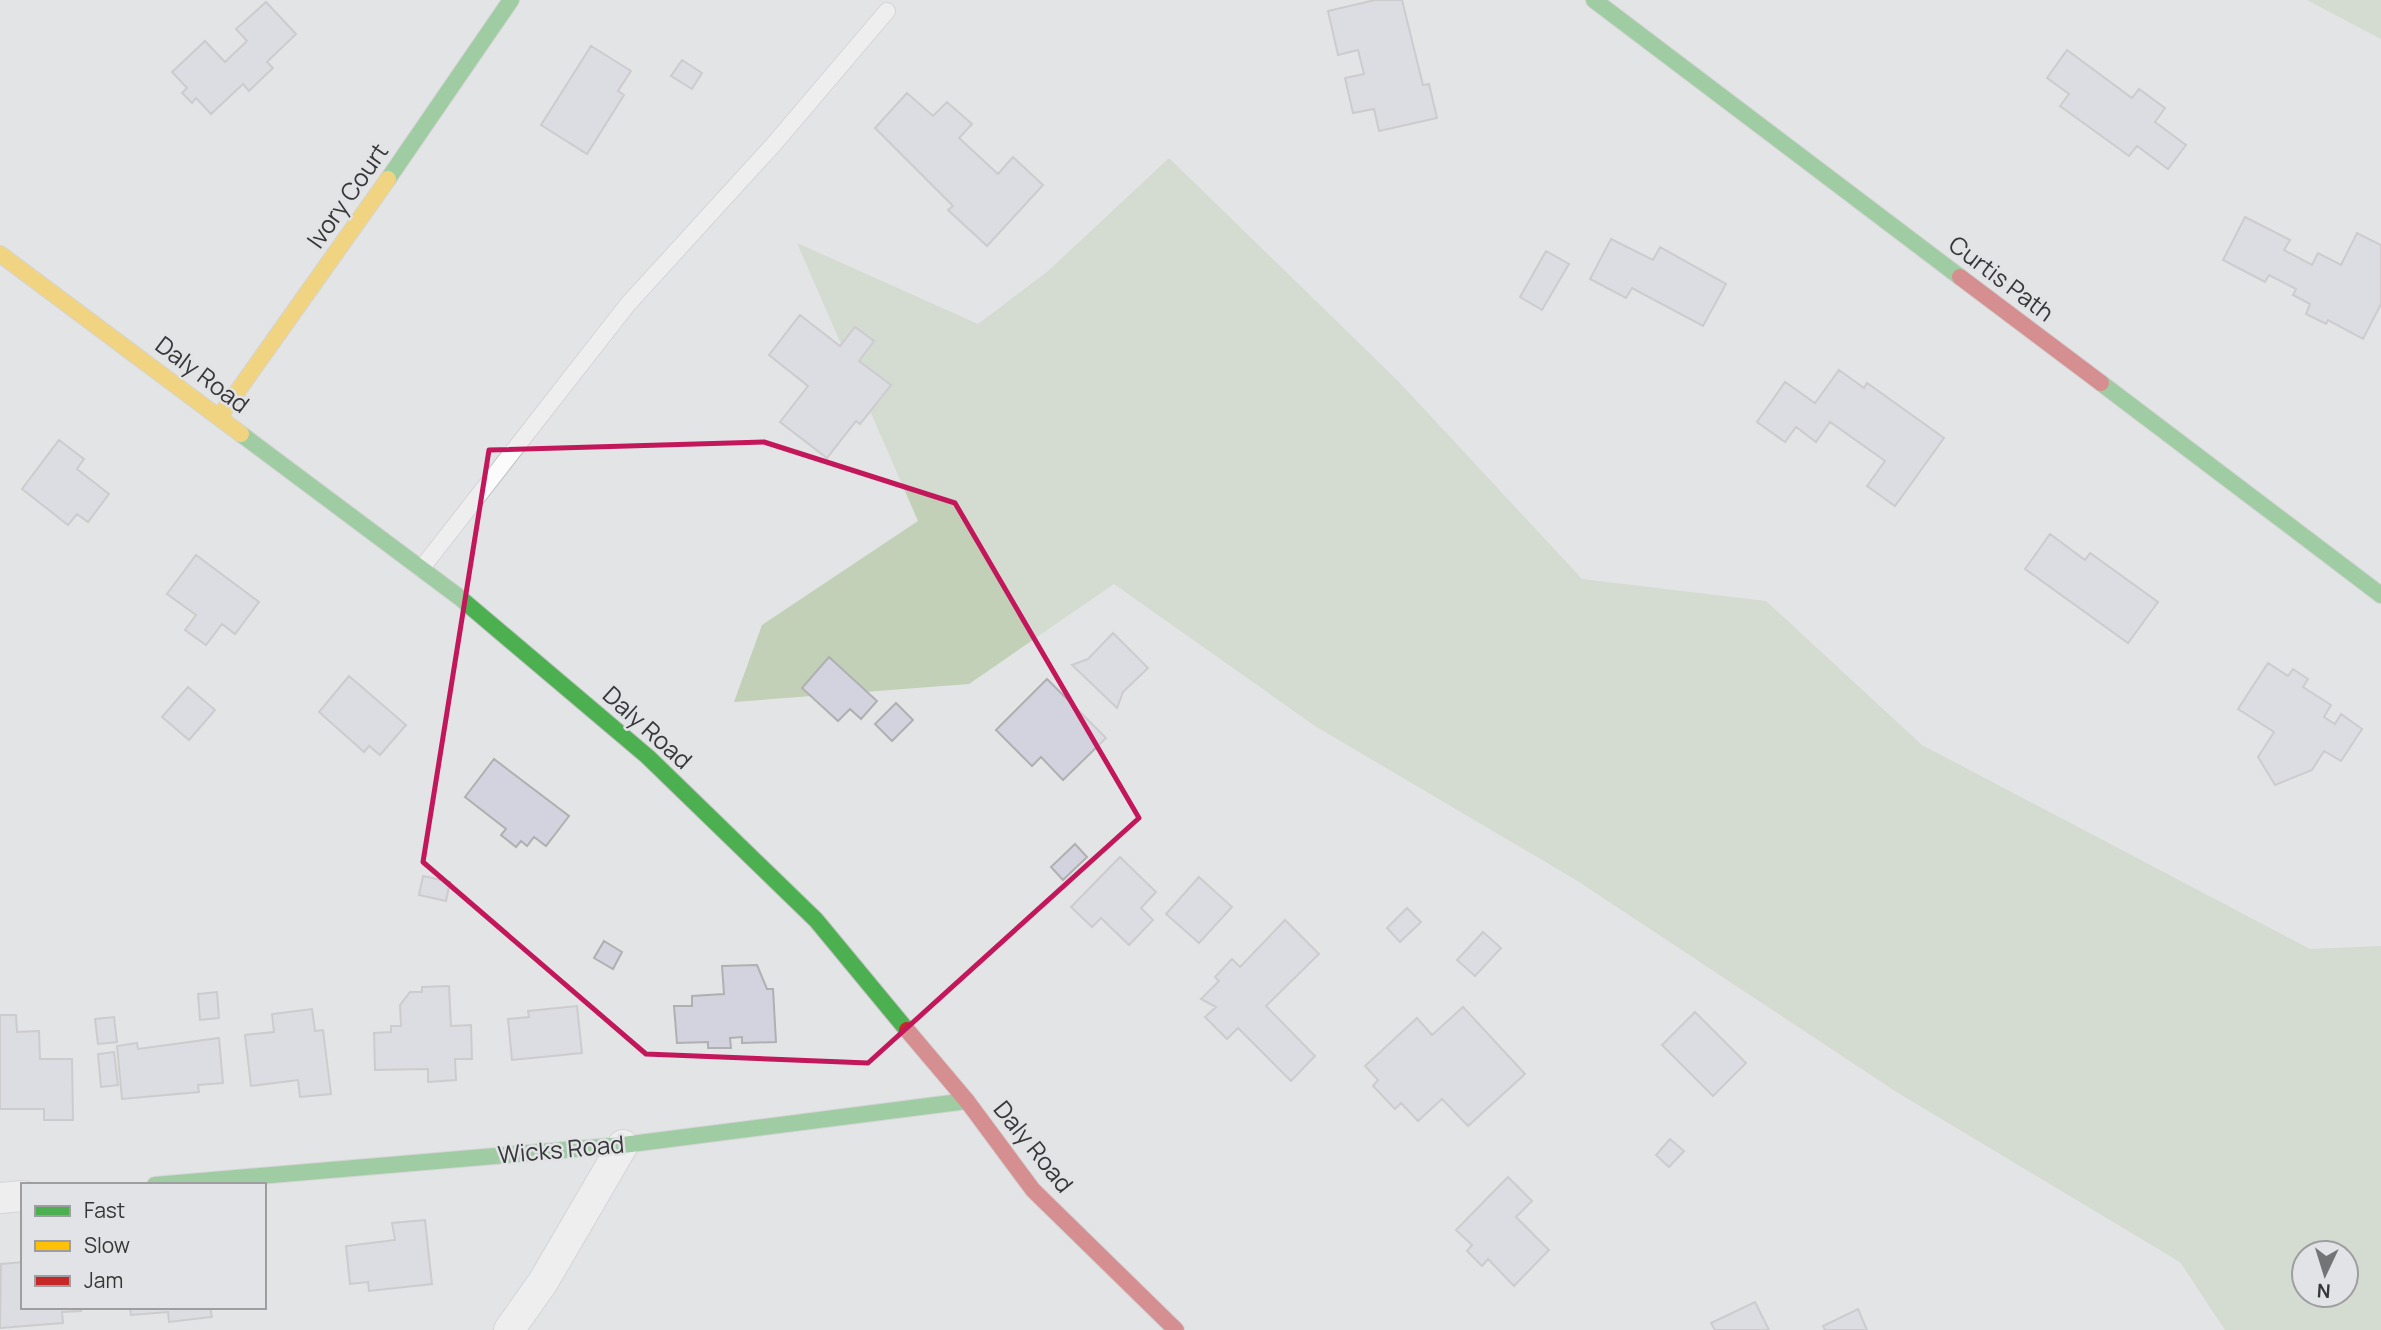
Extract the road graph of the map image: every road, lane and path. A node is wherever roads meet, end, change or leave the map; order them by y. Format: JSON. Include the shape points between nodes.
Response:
{"nodes":[{"id":1,"x":511,"y":0,"type":"edge"},
{"id":2,"x":1594,"y":0,"type":"edge"},
{"id":3,"x":887,"y":11,"type":"dead end"},
{"id":4,"x":0,"y":254,"type":"edge"},
{"id":5,"x":220,"y":416,"type":"junction"},
{"id":6,"x":421,"y":569,"type":"junction"},
{"id":7,"x":2381,"y":595,"type":"edge"},
{"id":8,"x":967,"y":1101,"type":"junction"},
{"id":9,"x":623,"y":1145,"type":"junction"},
{"id":10,"x":178,"y":1183,"type":"edge"},
{"id":11,"x":21,"y":1196,"type":"edge"},
{"id":12,"x":0,"y":1198,"type":"edge"},
{"id":13,"x":509,"y":1330,"type":"edge"},
{"id":14,"x":1177,"y":1330,"type":"edge"}],
"edges":[{"from":1,"to":5,"type":"street","name":"Ivory Court"},
{"from":2,"to":7,"type":"street","name":"Curtis Path"},
{"from":3,"to":6,"type":"lane","via":[[628,304]]},
{"from":4,"to":5,"type":"street","name":"Daly Road"},
{"from":5,"to":6,"type":"street","name":"Daly Road"},
{"from":6,"to":8,"type":"street","name":"Daly Road","via":[[648,757],[816,920]]},
{"from":8,"to":9,"type":"street","name":"Wicks Road"},
{"from":8,"to":14,"type":"street","name":"Daly Road","via":[[1033,1189]]},
{"from":9,"to":10,"type":"street","name":"Wicks Road"},
{"from":9,"to":13,"type":"street","via":[[543,1282]]},
{"from":11,"to":12,"type":"street"}]}
